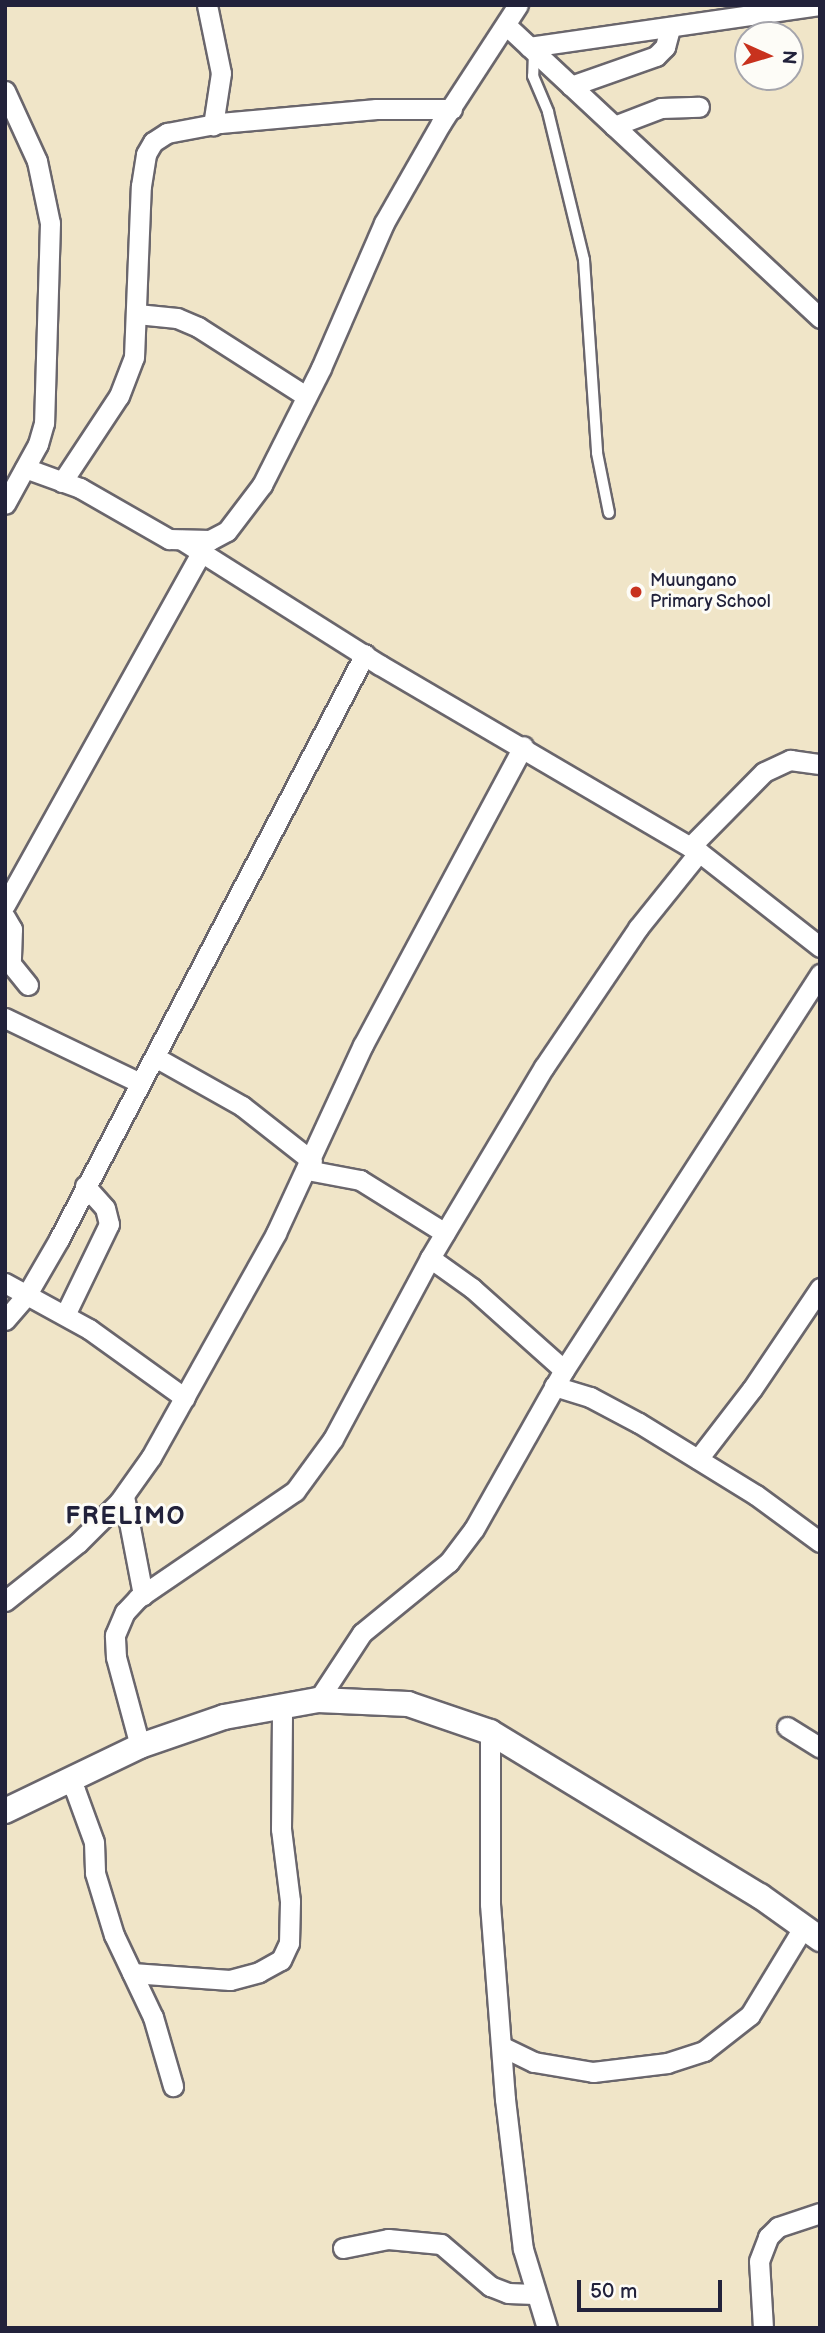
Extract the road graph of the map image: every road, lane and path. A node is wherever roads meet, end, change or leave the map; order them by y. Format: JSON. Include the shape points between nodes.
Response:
{"nodes":[{"id":1,"x":207,"y":5,"type":"edge"},
{"id":2,"x":518,"y":5,"type":"edge"},
{"id":3,"x":819,"y":5,"type":"edge"},
{"id":4,"x":506,"y":26,"type":"junction"},
{"id":5,"x":670,"y":28,"type":"junction"},
{"id":6,"x":531,"y":49,"type":"junction"},
{"id":7,"x":571,"y":86,"type":"junction"},
{"id":8,"x":5,"y":91,"type":"edge"},
{"id":9,"x":699,"y":107,"type":"dead end"},
{"id":10,"x":452,"y":109,"type":"junction"},
{"id":11,"x":213,"y":125,"type":"junction"},
{"id":12,"x":614,"y":126,"type":"junction"},
{"id":13,"x":137,"y":314,"type":"junction"},
{"id":14,"x":820,"y":318,"type":"edge"},
{"id":15,"x":306,"y":396,"type":"junction"},
{"id":16,"x":25,"y":468,"type":"junction"},
{"id":17,"x":62,"y":482,"type":"junction"},
{"id":18,"x":5,"y":504,"type":"edge"},
{"id":19,"x":609,"y":513,"type":"dead end"},
{"id":20,"x":181,"y":540,"type":"junction"},
{"id":21,"x":201,"y":553,"type":"junction"},
{"id":22,"x":365,"y":654,"type":"junction"},
{"id":23,"x":523,"y":746,"type":"junction"},
{"id":24,"x":820,"y":764,"type":"edge"},
{"id":25,"x":694,"y":849,"type":"junction"},
{"id":26,"x":7,"y":898,"type":"edge"},
{"id":27,"x":5,"y":917,"type":"edge"},
{"id":28,"x":820,"y":947,"type":"edge"},
{"id":29,"x":820,"y":974,"type":"edge"},
{"id":30,"x":28,"y":985,"type":"dead end"},
{"id":31,"x":5,"y":1018,"type":"edge"},
{"id":32,"x":155,"y":1057,"type":"junction"},
{"id":33,"x":141,"y":1083,"type":"junction"},
{"id":34,"x":309,"y":1165,"type":"junction"},
{"id":35,"x":85,"y":1186,"type":"junction"},
{"id":36,"x":445,"y":1233,"type":"junction"},
{"id":37,"x":430,"y":1258,"type":"junction"},
{"id":38,"x":5,"y":1283,"type":"edge"},
{"id":39,"x":820,"y":1289,"type":"edge"},
{"id":40,"x":26,"y":1296,"type":"junction"},
{"id":41,"x":65,"y":1315,"type":"junction"},
{"id":42,"x":5,"y":1320,"type":"edge"},
{"id":43,"x":559,"y":1378,"type":"junction"},
{"id":44,"x":185,"y":1398,"type":"junction"},
{"id":45,"x":698,"y":1459,"type":"junction"},
{"id":46,"x":124,"y":1496,"type":"junction"},
{"id":47,"x":820,"y":1542,"type":"edge"},
{"id":48,"x":142,"y":1595,"type":"junction"},
{"id":49,"x":5,"y":1601,"type":"edge"},
{"id":50,"x":318,"y":1700,"type":"junction"},
{"id":51,"x":282,"y":1704,"type":"junction"},
{"id":52,"x":787,"y":1727,"type":"dead end"},
{"id":53,"x":490,"y":1732,"type":"junction"},
{"id":54,"x":140,"y":1746,"type":"junction"},
{"id":55,"x":820,"y":1748,"type":"edge"},
{"id":56,"x":66,"y":1779,"type":"junction"},
{"id":57,"x":5,"y":1811,"type":"edge"},
{"id":58,"x":812,"y":1933,"type":"edge"},
{"id":59,"x":132,"y":1973,"type":"junction"},
{"id":60,"x":503,"y":2047,"type":"junction"},
{"id":61,"x":173,"y":2086,"type":"dead end"},
{"id":62,"x":820,"y":2213,"type":"edge"},
{"id":63,"x":344,"y":2248,"type":"dead end"},
{"id":64,"x":534,"y":2294,"type":"junction"},
{"id":65,"x":547,"y":2328,"type":"edge"},
{"id":66,"x":763,"y":2328,"type":"edge"}],
"edges":[{"from":1,"to":11,"type":"street","via":[[221,73]]},
{"from":2,"to":4,"type":"street"},
{"from":3,"to":5,"type":"street"},
{"from":4,"to":6,"type":"street"},
{"from":4,"to":10,"type":"street"},
{"from":5,"to":6,"type":"street"},
{"from":5,"to":7,"type":"street","via":[[665,47],[656,56]]},
{"from":6,"to":7,"type":"street"},
{"from":6,"to":19,"type":"lane","via":[[533,76],[548,112],[584,260],[597,453]]},
{"from":7,"to":12,"type":"street"},
{"from":8,"to":16,"type":"street","via":[[37,160],[50,223],[47,398],[38,444]]},
{"from":9,"to":12,"type":"street","via":[[653,110]]},
{"from":10,"to":11,"type":"street","via":[[376,109]]},
{"from":10,"to":15,"type":"street","via":[[384,223]]},
{"from":11,"to":13,"type":"street","via":[[167,134],[153,142],[146,154]]},
{"from":12,"to":14,"type":"street"},
{"from":13,"to":15,"type":"street","via":[[177,318],[198,327]]},
{"from":13,"to":17,"type":"street","via":[[134,357],[120,396]]},
{"from":15,"to":20,"type":"street","via":[[244,512],[227,531],[210,540]]},
{"from":16,"to":17,"type":"street"},
{"from":16,"to":18,"type":"street"},
{"from":17,"to":20,"type":"street","via":[[124,510],[169,539]]},
{"from":20,"to":21,"type":"street"},
{"from":21,"to":22,"type":"street"},
{"from":21,"to":26,"type":"street"},
{"from":22,"to":23,"type":"street"},
{"from":22,"to":32,"type":"street"},
{"from":23,"to":25,"type":"street"},
{"from":23,"to":34,"type":"street","via":[[401,970]]},
{"from":24,"to":25,"type":"street","via":[[790,761],[764,772]]},
{"from":25,"to":28,"type":"street"},
{"from":25,"to":36,"type":"street","via":[[544,1067]]},
{"from":27,"to":30,"type":"street","via":[[12,929],[11,964]]},
{"from":29,"to":43,"type":"street"},
{"from":31,"to":33,"type":"street"},
{"from":32,"to":33,"type":"street"},
{"from":32,"to":34,"type":"street","via":[[242,1107]]},
{"from":33,"to":35,"type":"street"},
{"from":34,"to":36,"type":"street","via":[[360,1180]]},
{"from":34,"to":44,"type":"street"},
{"from":35,"to":40,"type":"street"},
{"from":35,"to":41,"type":"street","via":[[105,1208],[109,1224]]},
{"from":36,"to":37,"type":"street"},
{"from":37,"to":43,"type":"street","via":[[472,1288]]},
{"from":37,"to":48,"type":"street","via":[[333,1439],[295,1491]]},
{"from":38,"to":40,"type":"street"},
{"from":39,"to":45,"type":"street"},
{"from":40,"to":41,"type":"street"},
{"from":40,"to":42,"type":"street"},
{"from":41,"to":44,"type":"street"},
{"from":43,"to":45,"type":"street"},
{"from":43,"to":50,"type":"street","via":[[474,1529],[449,1562],[362,1633]]},
{"from":44,"to":46,"type":"street"},
{"from":45,"to":47,"type":"street"},
{"from":46,"to":48,"type":"street"},
{"from":46,"to":49,"type":"street","via":[[78,1543]]},
{"from":48,"to":54,"type":"street","via":[[125,1612],[115,1635],[116,1657]]},
{"from":50,"to":51,"type":"street"},
{"from":50,"to":53,"type":"street","via":[[408,1704]]},
{"from":51,"to":54,"type":"street"},
{"from":51,"to":59,"type":"street","via":[[281,1829],[290,1901],[289,1943],[281,1960],[230,1980]]},
{"from":52,"to":55,"type":"street"},
{"from":53,"to":58,"type":"street","via":[[760,1896]]},
{"from":53,"to":60,"type":"street","via":[[490,1904]]},
{"from":54,"to":56,"type":"street"},
{"from":56,"to":57,"type":"street"},
{"from":56,"to":59,"type":"street","via":[[94,1842],[99,1886]]},
{"from":58,"to":60,"type":"street","via":[[750,2015],[704,2051],[667,2063],[593,2072],[534,2062]]},
{"from":59,"to":61,"type":"street","via":[[153,2017]]},
{"from":60,"to":64,"type":"street","via":[[523,2249]]},
{"from":62,"to":66,"type":"street","via":[[778,2227],[768,2237],[759,2260]]},
{"from":63,"to":64,"type":"street","via":[[388,2239],[441,2244],[490,2286]]},
{"from":64,"to":65,"type":"street"}]}
